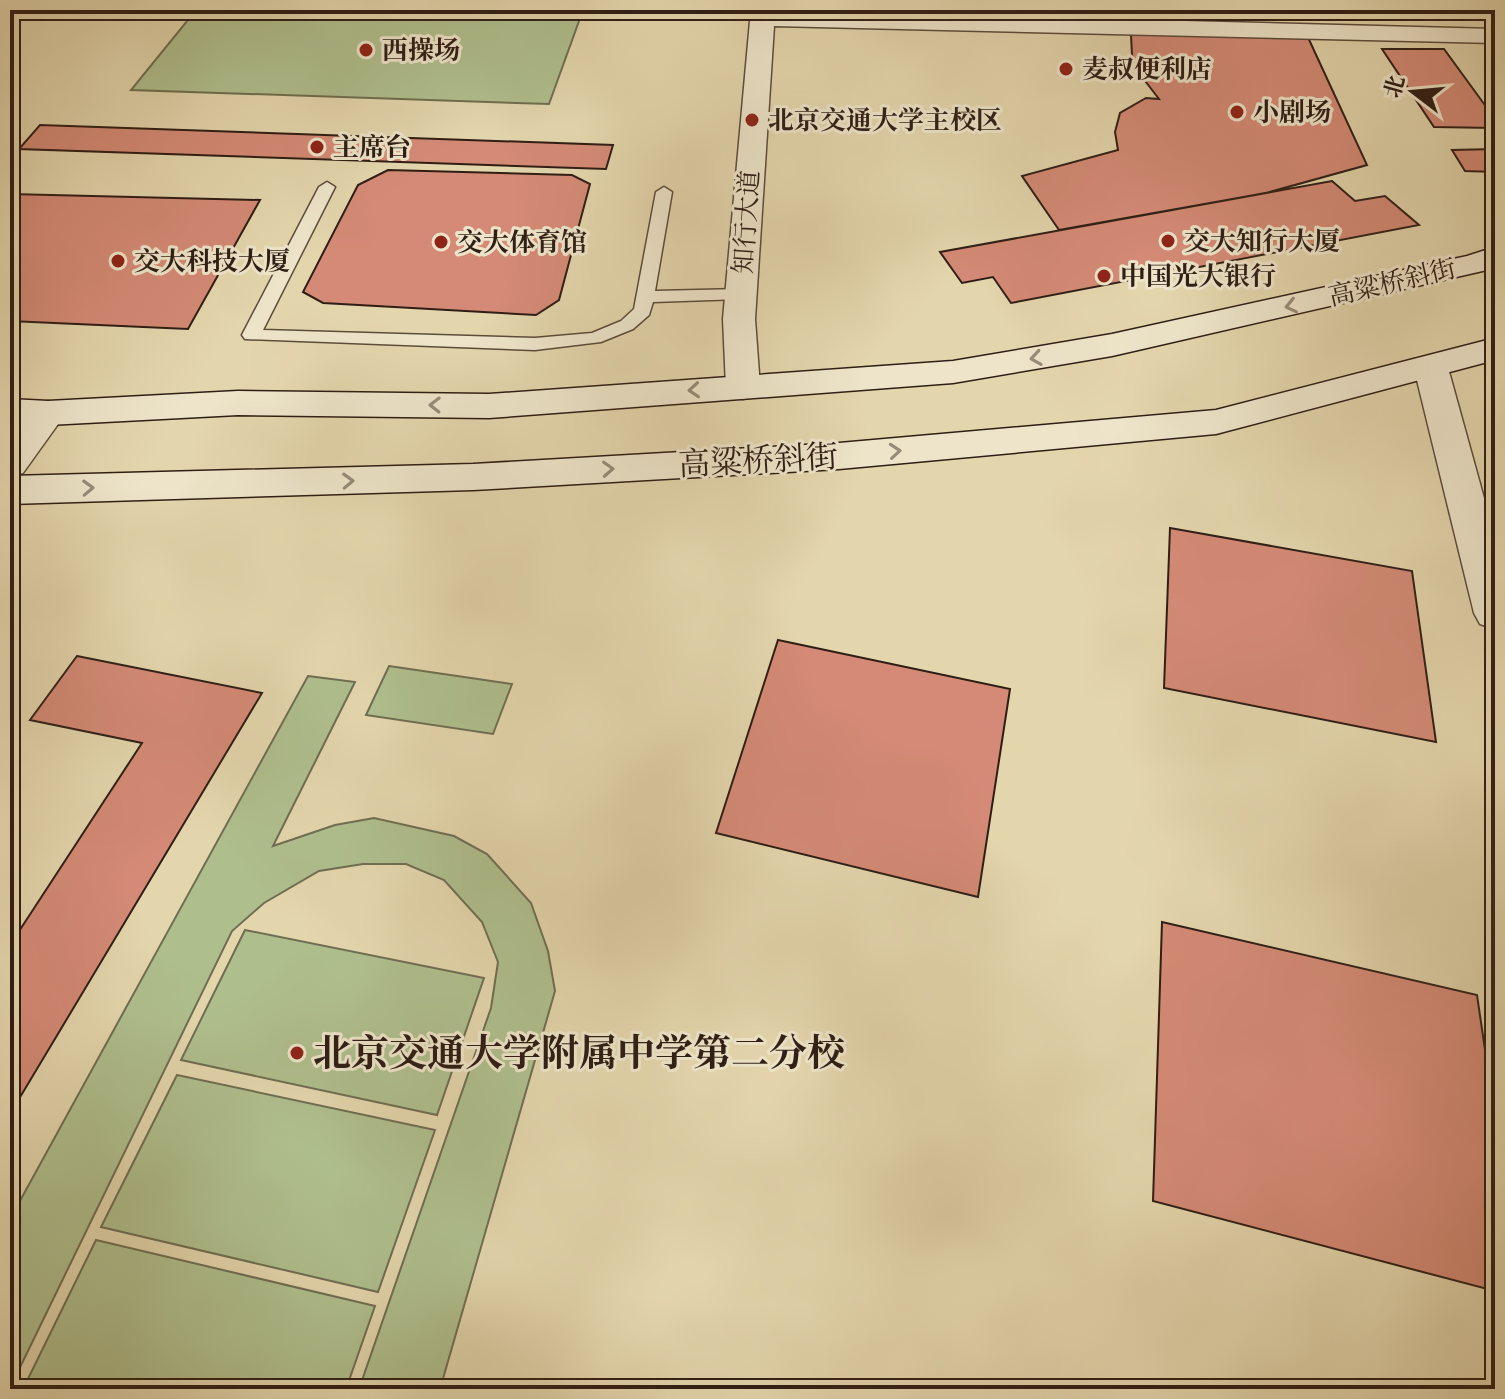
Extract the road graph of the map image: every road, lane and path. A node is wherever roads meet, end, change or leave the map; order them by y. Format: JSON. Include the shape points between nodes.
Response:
{"nodes":[{"id":1,"x":763,"y":14,"type":"edge"},
{"id":2,"x":926,"y":16,"type":"edge"},
{"id":3,"x":1208,"y":19,"type":"edge"},
{"id":4,"x":1495,"y":36,"type":"edge"},
{"id":5,"x":327,"y":187,"type":"dead end"},
{"id":6,"x":664,"y":192,"type":"dead end"},
{"id":7,"x":1489,"y":259,"type":"edge"},
{"id":8,"x":741,"y":294,"type":"junction"},
{"id":9,"x":646,"y":297,"type":"junction"},
{"id":10,"x":1495,"y":349,"type":"edge"},
{"id":11,"x":1431,"y":368,"type":"junction"},
{"id":12,"x":743,"y":387,"type":"junction"},
{"id":13,"x":10,"y":411,"type":"edge"},
{"id":14,"x":48,"y":413,"type":"junction"},
{"id":15,"x":10,"y":464,"type":"edge"},
{"id":16,"x":10,"y":490,"type":"edge"},
{"id":17,"x":1492,"y":591,"type":"edge"}],
"edges":[{"from":1,"to":2,"type":"main road"},
{"from":1,"to":8,"type":"main road","name":"知行大道"},
{"from":2,"to":3,"type":"main road"},
{"from":3,"to":4,"type":"main road"},
{"from":5,"to":9,"type":"lane","via":[[251,335],[535,344],[595,338],[627,325],[643,311]]},
{"from":6,"to":9,"type":"lane"},
{"from":7,"to":12,"type":"main road","name":"高粱桥斜街","one_way":true,"via":[[1083,350],[953,372]]},
{"from":8,"to":9,"type":"lane"},
{"from":8,"to":12,"type":"main road","name":"知行大道"},
{"from":10,"to":11,"type":"main road","name":"高粱桥斜街"},
{"from":16,"to":11,"type":"main road","name":"高粱桥斜街","one_way":true,"via":[[473,477],[839,456],[1216,422]]},
{"from":11,"to":17,"type":"main road"},
{"from":12,"to":14,"type":"main road","name":"高粱桥斜街","one_way":true,"via":[[489,406],[238,403]]},
{"from":13,"to":14,"type":"main road","name":"高粱桥斜街"},
{"from":14,"to":15,"type":"main road"}]}
